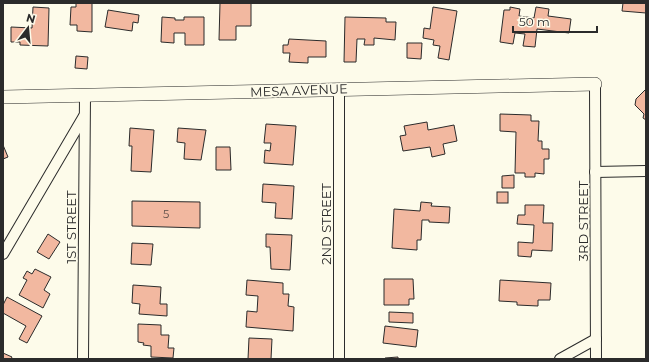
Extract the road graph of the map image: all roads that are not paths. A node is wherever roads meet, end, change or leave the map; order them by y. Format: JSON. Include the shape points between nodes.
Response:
{"nodes":[{"id":1,"x":595,"y":84,"type":"joint"},
{"id":2,"x":339,"y":89,"type":"junction"},
{"id":3,"x":85,"y":96,"type":"junction"},
{"id":4,"x":3,"y":97,"type":"edge"},
{"id":5,"x":84,"y":116,"type":"junction"},
{"id":6,"x":646,"y":171,"type":"edge"},
{"id":7,"x":596,"y":172,"type":"junction"},
{"id":8,"x":3,"y":254,"type":"edge"},
{"id":9,"x":596,"y":339,"type":"junction"},
{"id":10,"x":83,"y":359,"type":"edge"},
{"id":11,"x":339,"y":359,"type":"edge"},
{"id":12,"x":560,"y":359,"type":"edge"},
{"id":13,"x":596,"y":359,"type":"edge"}],
"edges":[{"from":1,"to":2,"type":"street","name":"MESA AVENUE"},
{"from":1,"to":7,"type":"street","name":"3RD STREET"},
{"from":2,"to":3,"type":"street","name":"MESA AVENUE"},
{"from":2,"to":11,"type":"street","name":"2ND STREET"},
{"from":3,"to":4,"type":"street","name":"MESA AVENUE"},
{"from":3,"to":5,"type":"street","name":"1ST STREET"},
{"from":5,"to":8,"type":"street"},
{"from":5,"to":10,"type":"street","name":"1ST STREET"},
{"from":6,"to":7,"type":"street"},
{"from":7,"to":9,"type":"street","name":"3RD STREET"},
{"from":9,"to":12,"type":"street"},
{"from":9,"to":13,"type":"street","name":"3RD STREET"}]}
